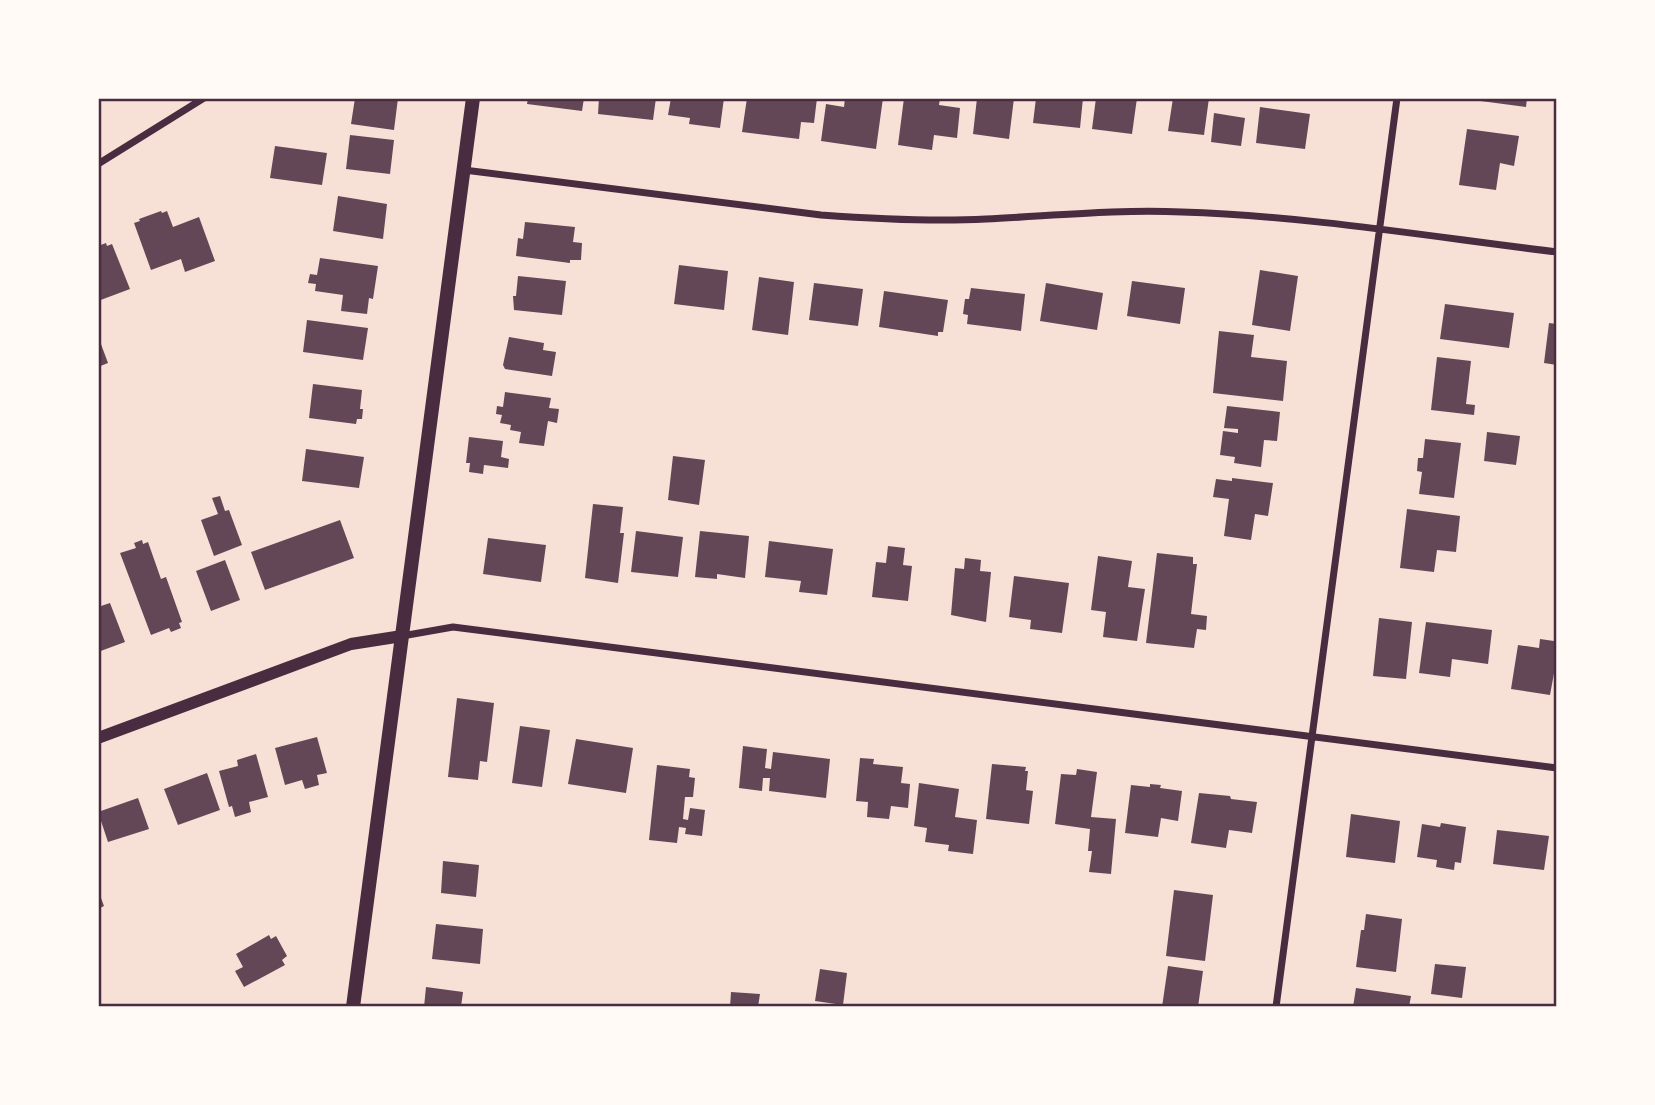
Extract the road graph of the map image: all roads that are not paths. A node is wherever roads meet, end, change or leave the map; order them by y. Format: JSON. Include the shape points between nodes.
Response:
{"nodes":[{"id":1,"x":204,"y":98,"type":"edge"},
{"id":2,"x":473,"y":98,"type":"edge"},
{"id":3,"x":1397,"y":98,"type":"edge"},
{"id":4,"x":98,"y":164,"type":"edge"},
{"id":5,"x":464,"y":170,"type":"junction"},
{"id":6,"x":1379,"y":230,"type":"junction"},
{"id":7,"x":1557,"y":253,"type":"edge"},
{"id":8,"x":402,"y":636,"type":"junction"},
{"id":9,"x":1312,"y":737,"type":"junction"},
{"id":10,"x":98,"y":738,"type":"edge"},
{"id":11,"x":1557,"y":768,"type":"edge"},
{"id":12,"x":353,"y":1007,"type":"edge"},
{"id":13,"x":1276,"y":1007,"type":"edge"}],
"edges":[{"from":1,"to":4,"type":"street"},
{"from":2,"to":5,"type":"main road"},
{"from":3,"to":6,"type":"street"},
{"from":5,"to":6,"type":"street","via":[[873,219],[1180,211]]},
{"from":5,"to":8,"type":"main road"},
{"from":6,"to":7,"type":"street"},
{"from":6,"to":9,"type":"street"},
{"from":8,"to":9,"type":"street","via":[[453,626]]},
{"from":8,"to":10,"type":"street","via":[[351,644]]},
{"from":8,"to":12,"type":"main road"},
{"from":9,"to":11,"type":"street"},
{"from":9,"to":13,"type":"street"}]}
